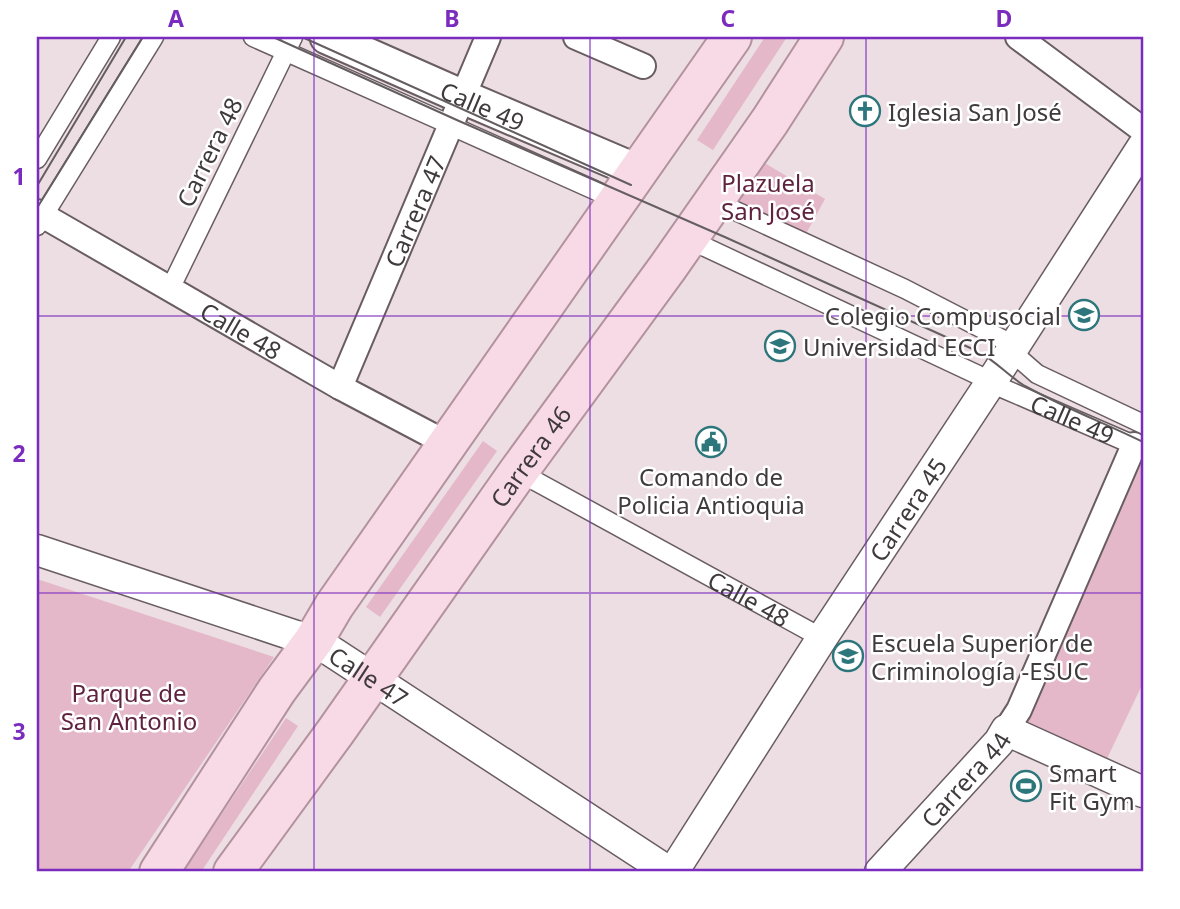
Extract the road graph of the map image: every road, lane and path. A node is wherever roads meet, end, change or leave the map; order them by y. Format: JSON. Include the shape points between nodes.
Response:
{"nodes":[{"id":1,"x":111,"y":37,"type":"edge"},
{"id":2,"x":154,"y":37,"type":"edge"},
{"id":3,"x":253,"y":37,"type":"edge"},
{"id":4,"x":327,"y":37,"type":"edge"},
{"id":5,"x":488,"y":37,"type":"edge"},
{"id":6,"x":576,"y":37,"type":"edge"},
{"id":7,"x":732,"y":37,"type":"edge"},
{"id":8,"x":824,"y":37,"type":"edge"},
{"id":9,"x":1018,"y":37,"type":"edge"},
{"id":10,"x":289,"y":44,"type":"edge"},
{"id":11,"x":643,"y":66,"type":"dead end"},
{"id":12,"x":454,"y":116,"type":"junction"},
{"id":13,"x":1143,"y":130,"type":"edge"},
{"id":14,"x":1143,"y":146,"type":"edge"},
{"id":15,"x":37,"y":159,"type":"edge"},
{"id":16,"x":629,"y":186,"type":"junction"},
{"id":17,"x":714,"y":201,"type":"junction"},
{"id":18,"x":39,"y":218,"type":"edge"},
{"id":19,"x":688,"y":239,"type":"junction"},
{"id":20,"x":170,"y":289,"type":"junction"},
{"id":21,"x":1002,"y":339,"type":"dead end"},
{"id":22,"x":1021,"y":360,"type":"dead end"},
{"id":23,"x":978,"y":375,"type":"dead end"},
{"id":24,"x":340,"y":387,"type":"junction"},
{"id":25,"x":1002,"y":388,"type":"dead end"},
{"id":26,"x":1140,"y":439,"type":"edge"},
{"id":27,"x":448,"y":444,"type":"junction"},
{"id":28,"x":527,"y":477,"type":"dead end"},
{"id":29,"x":37,"y":550,"type":"edge"},
{"id":30,"x":822,"y":638,"type":"junction"},
{"id":31,"x":314,"y":640,"type":"junction"},
{"id":32,"x":372,"y":677,"type":"junction"},
{"id":33,"x":1006,"y":730,"type":"junction"},
{"id":34,"x":1143,"y":792,"type":"edge"},
{"id":35,"x":159,"y":872,"type":"edge"},
{"id":36,"x":233,"y":872,"type":"edge"},
{"id":37,"x":671,"y":872,"type":"edge"},
{"id":38,"x":880,"y":872,"type":"edge"}],
"edges":[{"from":1,"to":15,"type":"street"},
{"from":2,"to":18,"type":"street"},
{"from":3,"to":10,"type":"street","name":"Calle 49"},
{"from":4,"to":12,"type":"main road","name":"Calle 49"},
{"from":5,"to":12,"type":"street","name":"Carrera 47"},
{"from":6,"to":11,"type":"street"},
{"from":7,"to":16,"type":"main road"},
{"from":8,"to":17,"type":"main road","name":"Carrera 46"},
{"from":9,"to":13,"type":"street"},
{"from":10,"to":12,"type":"street","name":"Calle 49"},
{"from":10,"to":20,"type":"street","name":"Carrera 48"},
{"from":12,"to":16,"type":"main road","name":"Calle 49"},
{"from":12,"to":24,"type":"street","name":"Carrera 47"},
{"from":14,"to":30,"type":"street","name":"Carrera 45"},
{"from":16,"to":27,"type":"main road"},
{"from":17,"to":19,"type":"main road","name":"Carrera 46"},
{"from":17,"to":21,"type":"street"},
{"from":18,"to":20,"type":"street","name":"Calle 48"},
{"from":19,"to":23,"type":"street"},
{"from":19,"to":32,"type":"main road","name":"Carrera 46"},
{"from":20,"to":24,"type":"street","name":"Calle 48"},
{"from":22,"to":26,"type":"street","name":"Calle 49"},
{"from":24,"to":27,"type":"street","name":"Calle 48"},
{"from":25,"to":26,"type":"street","name":"Calle 49"},
{"from":26,"to":33,"type":"street","name":"Carrera 44"},
{"from":27,"to":31,"type":"main road"},
{"from":28,"to":30,"type":"street","name":"Calle 48"},
{"from":29,"to":31,"type":"street","name":"Calle 47"},
{"from":30,"to":37,"type":"street","name":"Carrera 45"},
{"from":31,"to":32,"type":"street","name":"Calle 47"},
{"from":31,"to":35,"type":"main road"},
{"from":32,"to":36,"type":"main road","name":"Carrera 46"},
{"from":32,"to":37,"type":"street","name":"Calle 47"},
{"from":33,"to":34,"type":"street"},
{"from":33,"to":38,"type":"street","name":"Carrera 44"}]}
